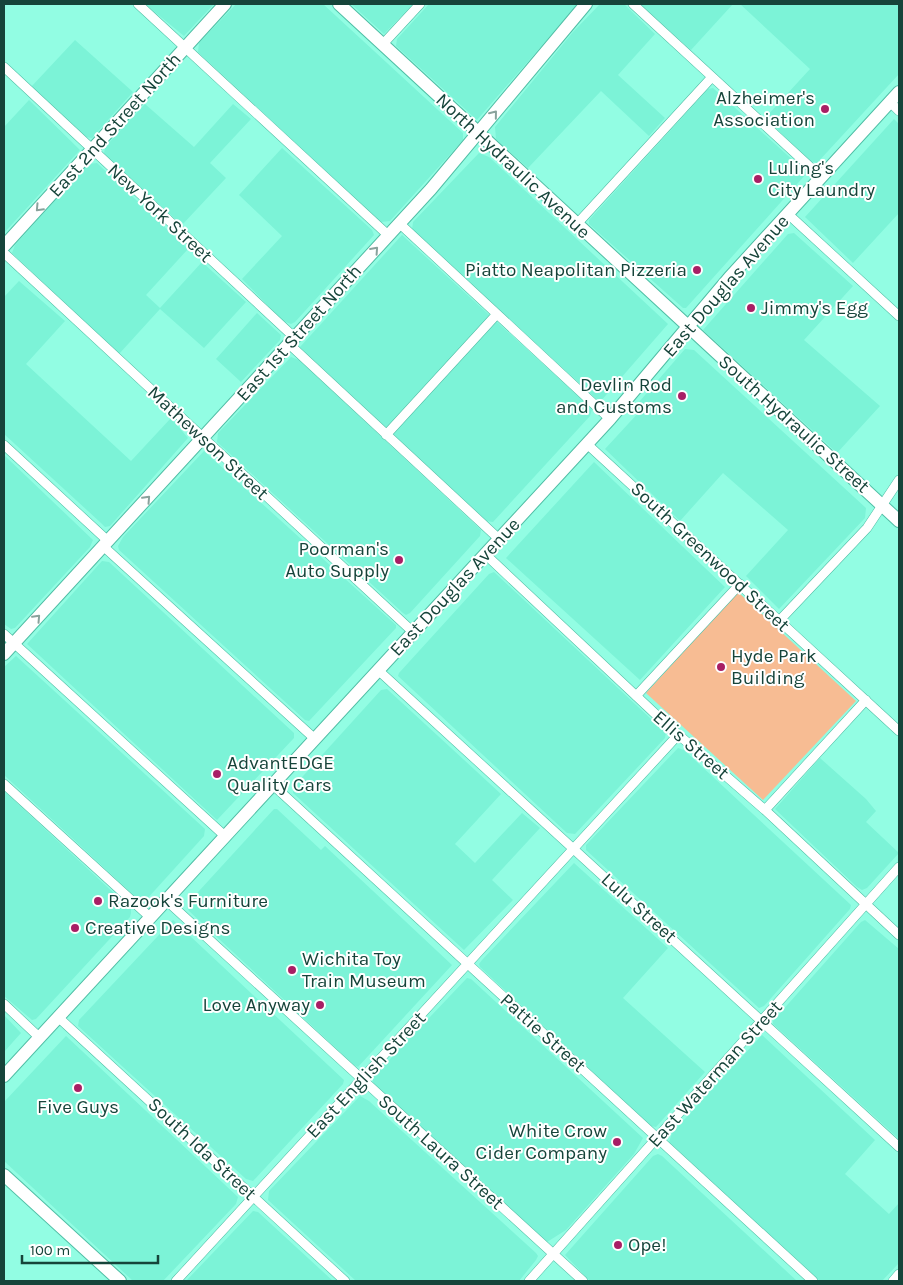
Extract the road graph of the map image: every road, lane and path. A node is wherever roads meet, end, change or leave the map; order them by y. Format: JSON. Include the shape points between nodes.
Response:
{"nodes":[{"id":1,"x":138,"y":4,"type":"edge"},
{"id":2,"x":225,"y":4,"type":"edge"},
{"id":3,"x":339,"y":4,"type":"edge"},
{"id":4,"x":420,"y":4,"type":"edge"},
{"id":5,"x":586,"y":4,"type":"edge"},
{"id":6,"x":633,"y":4,"type":"edge"},
{"id":7,"x":383,"y":44,"type":"junction"},
{"id":8,"x":186,"y":48,"type":"junction"},
{"id":9,"x":4,"y":67,"type":"edge"},
{"id":10,"x":712,"y":77,"type":"junction"},
{"id":11,"x":899,"y":92,"type":"edge"},
{"id":12,"x":895,"y":106,"type":"edge"},
{"id":13,"x":479,"y":133,"type":"junction"},
{"id":14,"x":92,"y":150,"type":"junction"},
{"id":15,"x":822,"y":177,"type":"junction"},
{"id":16,"x":788,"y":214,"type":"junction"},
{"id":17,"x":400,"y":223,"type":"junction"},
{"id":18,"x":576,"y":225,"type":"junction"},
{"id":19,"x":388,"y":236,"type":"junction"},
{"id":20,"x":4,"y":246,"type":"edge"},
{"id":21,"x":4,"y":253,"type":"edge"},
{"id":22,"x":497,"y":314,"type":"junction"},
{"id":23,"x":899,"y":316,"type":"edge"},
{"id":24,"x":688,"y":328,"type":"junction"},
{"id":25,"x":292,"y":341,"type":"junction"},
{"id":26,"x":610,"y":419,"type":"junction"},
{"id":27,"x":386,"y":435,"type":"junction"},
{"id":28,"x":203,"y":438,"type":"junction"},
{"id":29,"x":587,"y":444,"type":"junction"},
{"id":30,"x":4,"y":445,"type":"edge"},
{"id":31,"x":899,"y":480,"type":"edge"},
{"id":32,"x":882,"y":505,"type":"junction"},
{"id":33,"x":899,"y":521,"type":"edge"},
{"id":34,"x":499,"y":539,"type":"junction"},
{"id":35,"x":106,"y":543,"type":"junction"},
{"id":36,"x":486,"y":554,"type":"junction"},
{"id":37,"x":740,"y":584,"type":"junction"},
{"id":38,"x":779,"y":621,"type":"junction"},
{"id":39,"x":413,"y":632,"type":"junction"},
{"id":40,"x":4,"y":634,"type":"edge"},
{"id":41,"x":14,"y":643,"type":"junction"},
{"id":42,"x":4,"y":654,"type":"edge"},
{"id":43,"x":378,"y":670,"type":"junction"},
{"id":44,"x":636,"y":696,"type":"junction"},
{"id":45,"x":866,"y":700,"type":"junction"},
{"id":46,"x":899,"y":730,"type":"edge"},
{"id":47,"x":678,"y":735,"type":"junction"},
{"id":48,"x":315,"y":739,"type":"junction"},
{"id":49,"x":4,"y":784,"type":"edge"},
{"id":50,"x":272,"y":786,"type":"junction"},
{"id":51,"x":765,"y":810,"type":"junction"},
{"id":52,"x":226,"y":837,"type":"junction"},
{"id":53,"x":574,"y":849,"type":"junction"},
{"id":54,"x":899,"y":867,"type":"edge"},
{"id":55,"x":166,"y":901,"type":"junction"},
{"id":56,"x":866,"y":904,"type":"junction"},
{"id":57,"x":150,"y":918,"type":"junction"},
{"id":58,"x":899,"y":935,"type":"edge"},
{"id":59,"x":467,"y":965,"type":"junction"},
{"id":60,"x":4,"y":1004,"type":"edge"},
{"id":61,"x":59,"y":1018,"type":"junction"},
{"id":62,"x":763,"y":1020,"type":"junction"},
{"id":63,"x":40,"y":1038,"type":"junction"},
{"id":64,"x":4,"y":1076,"type":"edge"},
{"id":65,"x":361,"y":1080,"type":"junction"},
{"id":66,"x":658,"y":1138,"type":"junction"},
{"id":67,"x":899,"y":1146,"type":"edge"},
{"id":68,"x":4,"y":1175,"type":"edge"},
{"id":69,"x":253,"y":1197,"type":"junction"},
{"id":70,"x":553,"y":1254,"type":"junction"},
{"id":71,"x":899,"y":1274,"type":"edge"},
{"id":72,"x":120,"y":1281,"type":"edge"},
{"id":73,"x":176,"y":1281,"type":"edge"},
{"id":74,"x":345,"y":1281,"type":"edge"},
{"id":75,"x":529,"y":1281,"type":"edge"},
{"id":76,"x":583,"y":1281,"type":"edge"},
{"id":77,"x":813,"y":1281,"type":"edge"},
{"id":78,"x":893,"y":1281,"type":"edge"}],
"edges":[{"from":1,"to":8,"type":"street"},
{"from":2,"to":8,"type":"street","name":"East 2nd Street North"},
{"from":3,"to":7,"type":"street","name":"North Hydraulic Avenue"},
{"from":4,"to":7,"type":"street"},
{"from":13,"to":5,"type":"street","name":"East 1st Street North","one_way":true},
{"from":6,"to":10,"type":"street"},
{"from":7,"to":13,"type":"street","name":"North Hydraulic Avenue"},
{"from":8,"to":14,"type":"street","name":"East 2nd Street North"},
{"from":8,"to":19,"type":"street"},
{"from":9,"to":14,"type":"street","name":"New York Street"},
{"from":10,"to":15,"type":"street"},
{"from":10,"to":18,"type":"street"},
{"from":11,"to":12,"type":"street","name":"East Douglas Avenue"},
{"from":12,"to":15,"type":"street","name":"East Douglas Avenue"},
{"from":13,"to":17,"type":"street","name":"East 1st Street North"},
{"from":13,"to":18,"type":"street","name":"North Hydraulic Avenue"},
{"from":14,"to":20,"type":"street","name":"East 2nd Street North","one_way":true},
{"from":14,"to":25,"type":"street","name":"New York Street"},
{"from":15,"to":16,"type":"street","name":"East Douglas Avenue"},
{"from":16,"to":23,"type":"street"},
{"from":16,"to":24,"type":"street","name":"East Douglas Avenue"},
{"from":17,"to":19,"type":"street","name":"East 1st Street North"},
{"from":17,"to":22,"type":"street"},
{"from":18,"to":24,"type":"street","name":"North Hydraulic Avenue"},
{"from":25,"to":19,"type":"street","name":"East 1st Street North","one_way":true},
{"from":21,"to":28,"type":"street","name":"Mathewson Street"},
{"from":22,"to":26,"type":"street"},
{"from":22,"to":27,"type":"street"},
{"from":24,"to":26,"type":"street","name":"East Douglas Avenue"},
{"from":24,"to":32,"type":"street","name":"South Hydraulic Street"},
{"from":25,"to":27,"type":"street","name":"New York Street"},
{"from":25,"to":28,"type":"street","name":"East 1st Street North"},
{"from":26,"to":29,"type":"street","name":"East Douglas Avenue"},
{"from":27,"to":34,"type":"street","name":"New York Street"},
{"from":35,"to":28,"type":"street","name":"East 1st Street North","one_way":true},
{"from":28,"to":39,"type":"street","name":"Mathewson Street"},
{"from":29,"to":34,"type":"street","name":"East Douglas Avenue"},
{"from":29,"to":37,"type":"street","name":"South Greenwood Street"},
{"from":30,"to":35,"type":"street"},
{"from":31,"to":32,"type":"street"},
{"from":32,"to":33,"type":"street","name":"South Hydraulic Street"},
{"from":32,"to":38,"type":"street","via":[[867,528]]},
{"from":34,"to":36,"type":"street","name":"East Douglas Avenue"},
{"from":41,"to":35,"type":"street","name":"East 1st Street North","one_way":true},
{"from":35,"to":48,"type":"street"},
{"from":36,"to":39,"type":"street","name":"East Douglas Avenue"},
{"from":36,"to":44,"type":"street","name":"Ellis Street"},
{"from":37,"to":38,"type":"street","name":"South Greenwood Street"},
{"from":37,"to":44,"type":"street"},
{"from":38,"to":45,"type":"street","name":"South Greenwood Street"},
{"from":39,"to":43,"type":"street","name":"East Douglas Avenue"},
{"from":40,"to":41,"type":"street"},
{"from":41,"to":42,"type":"street","name":"East 1st Street North"},
{"from":41,"to":52,"type":"street"},
{"from":43,"to":48,"type":"street","name":"East Douglas Avenue"},
{"from":43,"to":53,"type":"street","name":"Lulu Street"},
{"from":44,"to":47,"type":"street","name":"Ellis Street"},
{"from":45,"to":46,"type":"street","name":"South Greenwood Street"},
{"from":45,"to":51,"type":"street"},
{"from":47,"to":51,"type":"street","name":"Ellis Street"},
{"from":47,"to":53,"type":"street","name":"East English Street"},
{"from":48,"to":50,"type":"street","name":"East Douglas Avenue"},
{"from":49,"to":57,"type":"street"},
{"from":50,"to":52,"type":"street","name":"East Douglas Avenue"},
{"from":50,"to":59,"type":"street","name":"Pattie Street"},
{"from":51,"to":56,"type":"street","name":"Ellis Street"},
{"from":52,"to":55,"type":"street","name":"East Douglas Avenue"},
{"from":53,"to":59,"type":"street","name":"East English Street"},
{"from":53,"to":62,"type":"street","name":"Lulu Street"},
{"from":54,"to":56,"type":"street","name":"East Waterman Street"},
{"from":55,"to":57,"type":"street","name":"East Douglas Avenue"},
{"from":55,"to":65,"type":"street","name":"South Laura Street"},
{"from":56,"to":58,"type":"street","name":"Ellis Street"},
{"from":56,"to":62,"type":"street","name":"East Waterman Street"},
{"from":57,"to":61,"type":"street","name":"East Douglas Avenue"},
{"from":59,"to":65,"type":"street","name":"East English Street"},
{"from":59,"to":66,"type":"street","name":"Pattie Street"},
{"from":60,"to":63,"type":"street"},
{"from":61,"to":63,"type":"street","name":"East Douglas Avenue"},
{"from":61,"to":69,"type":"street","name":"South Ida Street"},
{"from":62,"to":66,"type":"street","name":"East Waterman Street"},
{"from":62,"to":67,"type":"street","name":"Lulu Street"},
{"from":63,"to":64,"type":"street","name":"East Douglas Avenue"},
{"from":65,"to":69,"type":"street","name":"East English Street"},
{"from":65,"to":70,"type":"street","name":"South Laura Street"},
{"from":66,"to":70,"type":"street","name":"East Waterman Street"},
{"from":66,"to":77,"type":"street","name":"Pattie Street"},
{"from":68,"to":72,"type":"street"},
{"from":69,"to":73,"type":"street","name":"East English Street"},
{"from":69,"to":74,"type":"street","name":"South Ida Street"},
{"from":70,"to":75,"type":"street","name":"East Waterman Street"},
{"from":70,"to":76,"type":"street","name":"South Laura Street"},
{"from":71,"to":78,"type":"street"}]}
